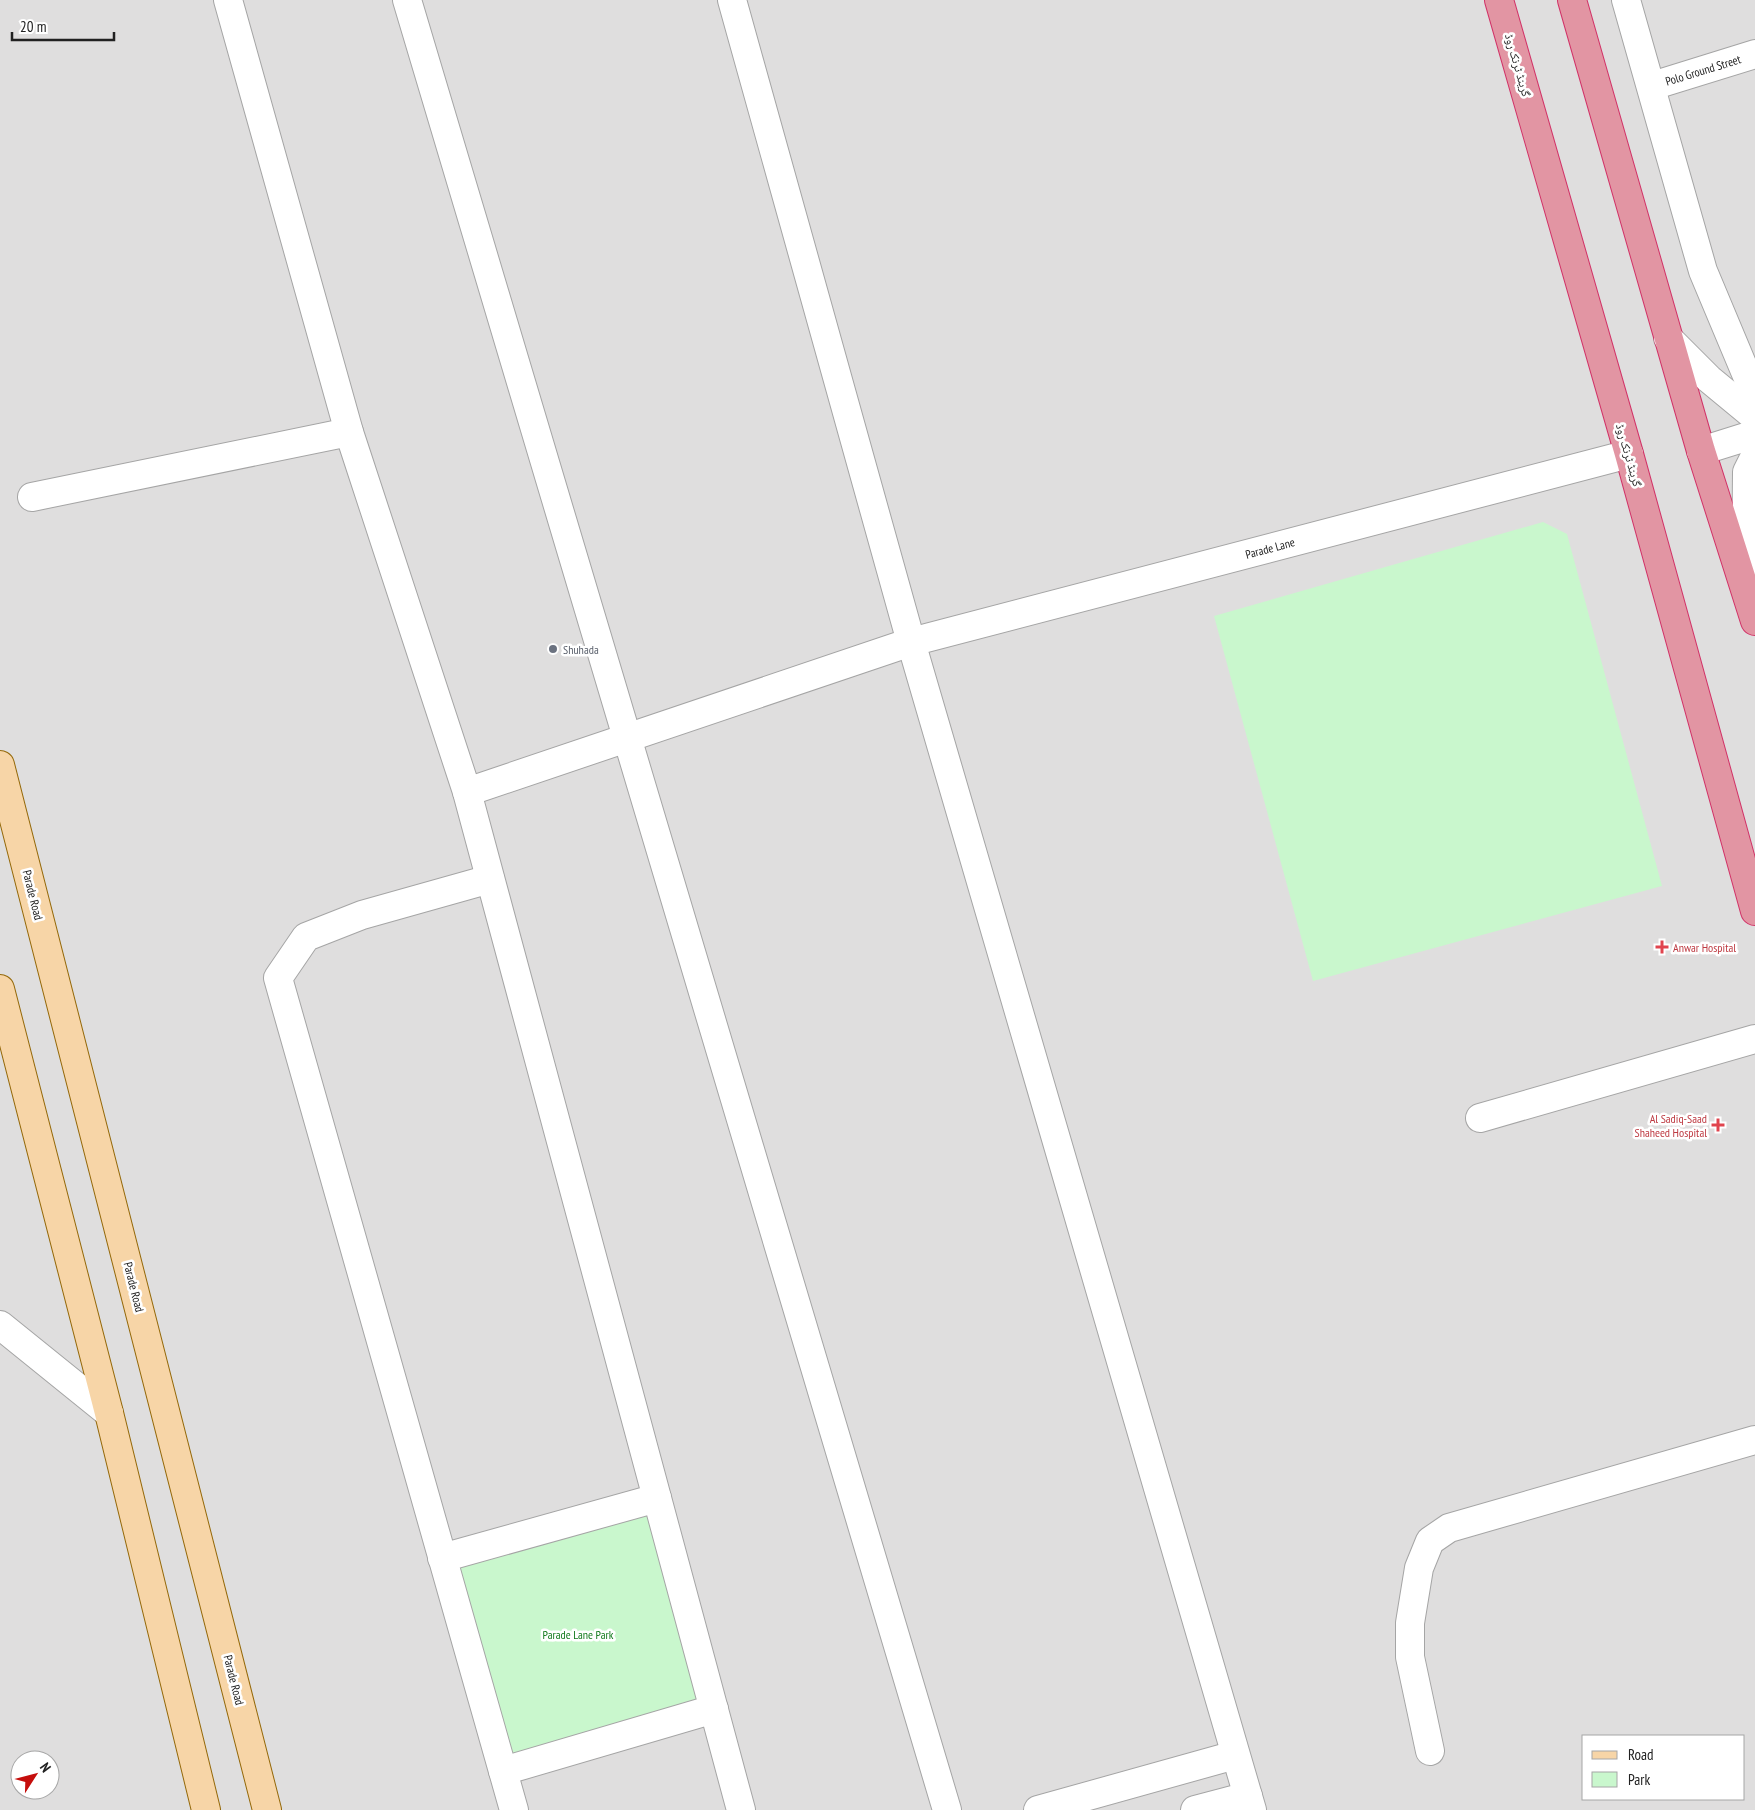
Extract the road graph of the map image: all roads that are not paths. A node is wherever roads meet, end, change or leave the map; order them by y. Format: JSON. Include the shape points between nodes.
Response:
{"nodes":[{"id":1,"x":228,"y":0,"type":"edge"},
{"id":2,"x":407,"y":0,"type":"edge"},
{"id":3,"x":732,"y":0,"type":"edge"},
{"id":4,"x":1499,"y":0,"type":"edge"},
{"id":5,"x":1572,"y":0,"type":"edge"},
{"id":6,"x":1626,"y":0,"type":"edge"},
{"id":7,"x":1755,"y":54,"type":"edge"},
{"id":8,"x":1652,"y":86,"type":"junction"},
{"id":9,"x":1668,"y":338,"type":"junction"},
{"id":10,"x":1755,"y":395,"type":"edge"},
{"id":11,"x":1755,"y":417,"type":"edge"},
{"id":12,"x":349,"y":432,"type":"junction"},
{"id":13,"x":1755,"y":434,"type":"edge"},
{"id":14,"x":1701,"y":452,"type":"junction"},
{"id":15,"x":1629,"y":454,"type":"junction"},
{"id":16,"x":1755,"y":456,"type":"edge"},
{"id":17,"x":32,"y":497,"type":"dead end"},
{"id":18,"x":1746,"y":592,"type":"junction"},
{"id":19,"x":1755,"y":622,"type":"edge"},
{"id":20,"x":911,"y":642,"type":"junction"},
{"id":21,"x":629,"y":737,"type":"junction"},
{"id":22,"x":0,"y":765,"type":"edge"},
{"id":23,"x":466,"y":792,"type":"junction"},
{"id":24,"x":490,"y":879,"type":"junction"},
{"id":25,"x":1755,"y":911,"type":"edge"},
{"id":26,"x":2,"y":999,"type":"edge"},
{"id":27,"x":1755,"y":1039,"type":"edge"},
{"id":28,"x":0,"y":1043,"type":"edge"},
{"id":29,"x":1480,"y":1118,"type":"dead end"},
{"id":30,"x":0,"y":1325,"type":"edge"},
{"id":31,"x":109,"y":1413,"type":"junction"},
{"id":32,"x":1755,"y":1440,"type":"edge"},
{"id":33,"x":657,"y":1498,"type":"junction"},
{"id":34,"x":442,"y":1558,"type":"junction"},
{"id":35,"x":714,"y":1709,"type":"junction"},
{"id":36,"x":1430,"y":1752,"type":"dead end"},
{"id":37,"x":1236,"y":1755,"type":"junction"},
{"id":38,"x":502,"y":1771,"type":"junction"},
{"id":39,"x":1250,"y":1803,"type":"edge"},
{"id":40,"x":206,"y":1810,"type":"edge"},
{"id":41,"x":267,"y":1810,"type":"edge"},
{"id":42,"x":514,"y":1810,"type":"edge"},
{"id":43,"x":741,"y":1810,"type":"edge"},
{"id":44,"x":947,"y":1810,"type":"edge"},
{"id":45,"x":1038,"y":1810,"type":"edge"},
{"id":46,"x":1195,"y":1810,"type":"edge"}],
"edges":[{"from":1,"to":12,"type":"street"},
{"from":2,"to":21,"type":"street"},
{"from":3,"to":20,"type":"street"},
{"from":4,"to":15,"type":"highway","name":"گرینڈ ٹرنک روڈ"},
{"from":5,"to":9,"type":"highway"},
{"from":6,"to":8,"type":"street"},
{"from":7,"to":8,"type":"street","name":"Polo Ground Street"},
{"from":8,"to":10,"type":"street","via":[[1703,271]]},
{"from":9,"to":11,"type":"street","via":[[1709,379]]},
{"from":9,"to":14,"type":"highway"},
{"from":12,"to":17,"type":"street"},
{"from":12,"to":23,"type":"street"},
{"from":13,"to":14,"type":"street"},
{"from":14,"to":18,"type":"highway"},
{"from":15,"to":20,"type":"street","name":"Parade Lane"},
{"from":15,"to":25,"type":"highway","name":"گرینڈ ٹرنک روڈ"},
{"from":16,"to":18,"type":"street","via":[[1747,472]]},
{"from":18,"to":19,"type":"highway"},
{"from":20,"to":21,"type":"street","name":"Parade Lane"},
{"from":20,"to":37,"type":"street"},
{"from":21,"to":23,"type":"street","name":"Parade Lane"},
{"from":21,"to":44,"type":"street"},
{"from":22,"to":41,"type":"main road","name":"Parade Road"},
{"from":23,"to":24,"type":"street"},
{"from":24,"to":33,"type":"street"},
{"from":24,"to":34,"type":"street","via":[[362,915],[306,937],[278,978]]},
{"from":26,"to":28,"type":"street"},
{"from":26,"to":31,"type":"main road"},
{"from":27,"to":29,"type":"street"},
{"from":30,"to":31,"type":"street"},
{"from":31,"to":40,"type":"main road"},
{"from":32,"to":36,"type":"street","via":[[1449,1528],[1430,1541],[1419,1568],[1410,1624],[1410,1657]]},
{"from":33,"to":34,"type":"street"},
{"from":33,"to":35,"type":"street"},
{"from":34,"to":38,"type":"street"},
{"from":35,"to":38,"type":"street"},
{"from":35,"to":43,"type":"street"},
{"from":37,"to":39,"type":"street"},
{"from":37,"to":45,"type":"street"},
{"from":38,"to":42,"type":"street"},
{"from":39,"to":46,"type":"street"}]}
